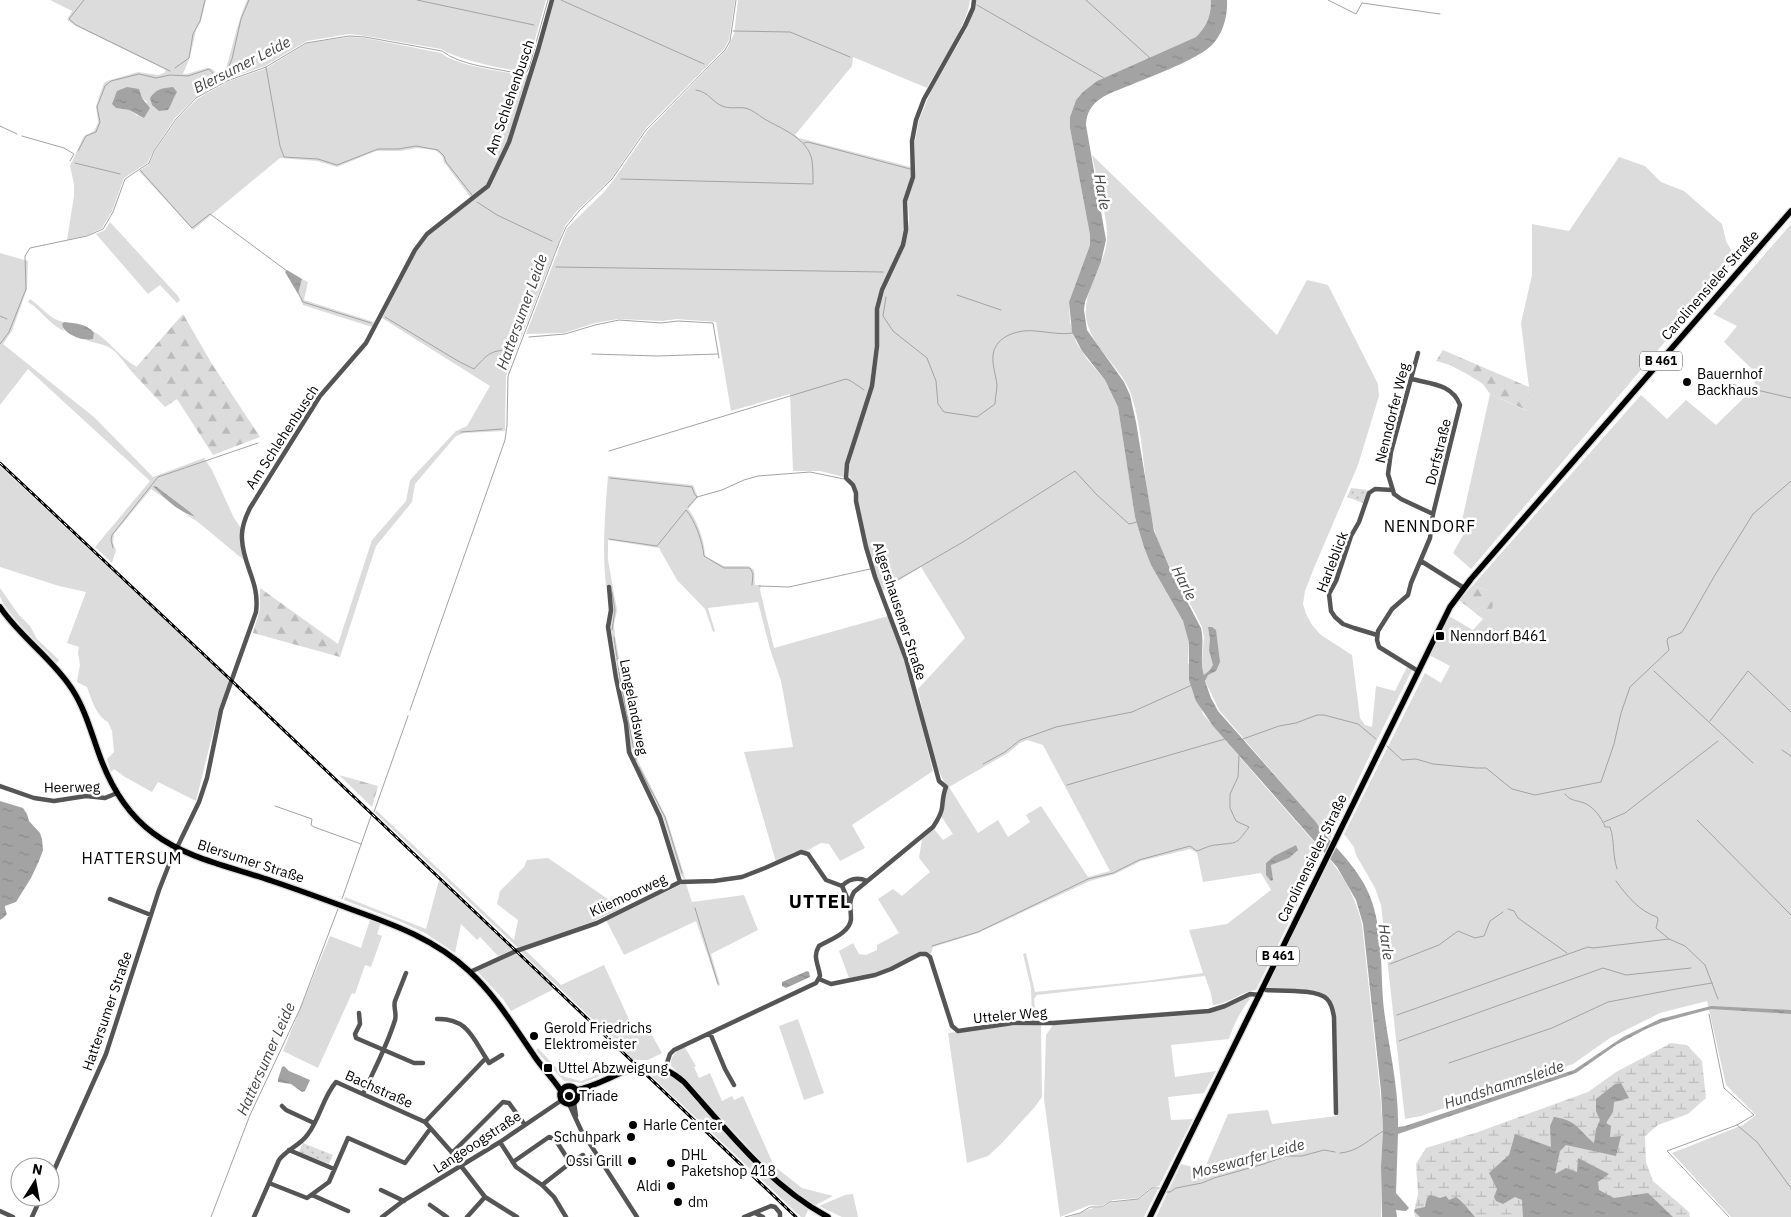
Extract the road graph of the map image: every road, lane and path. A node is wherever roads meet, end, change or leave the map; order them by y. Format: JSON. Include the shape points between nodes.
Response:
{"nodes":[{"id":1,"x":552,"y":0,"type":"edge"},
{"id":2,"x":974,"y":0,"type":"edge"},
{"id":3,"x":1791,"y":211,"type":"edge"},
{"id":4,"x":1418,"y":353,"type":"dead end"},
{"id":5,"x":1412,"y":379,"type":"junction"},
{"id":6,"x":1392,"y":490,"type":"junction"},
{"id":7,"x":1433,"y":514,"type":"junction"},
{"id":8,"x":1421,"y":561,"type":"junction"},
{"id":9,"x":608,"y":587,"type":"dead end"},
{"id":10,"x":1464,"y":588,"type":"junction"},
{"id":11,"x":0,"y":607,"type":"edge"},
{"id":12,"x":1377,"y":635,"type":"junction"},
{"id":13,"x":1418,"y":670,"type":"junction"},
{"id":14,"x":0,"y":786,"type":"edge"},
{"id":15,"x":116,"y":793,"type":"junction"},
{"id":16,"x":177,"y":848,"type":"junction"},
{"id":17,"x":867,"y":881,"type":"junction"},
{"id":18,"x":680,"y":882,"type":"junction"},
{"id":19,"x":842,"y":886,"type":"junction"},
{"id":20,"x":110,"y":899,"type":"dead end"},
{"id":21,"x":849,"y":904,"type":"junction"},
{"id":22,"x":151,"y":915,"type":"junction"},
{"id":23,"x":470,"y":972,"type":"junction"},
{"id":24,"x":406,"y":973,"type":"dead end"},
{"id":25,"x":819,"y":979,"type":"junction"},
{"id":26,"x":1261,"y":991,"type":"junction"},
{"id":27,"x":359,"y":1013,"type":"dead end"},
{"id":28,"x":437,"y":1019,"type":"dead end"},
{"id":29,"x":710,"y":1033,"type":"junction"},
{"id":30,"x":383,"y":1051,"type":"junction"},
{"id":31,"x":502,"y":1055,"type":"dead end"},
{"id":32,"x":486,"y":1058,"type":"junction"},
{"id":33,"x":423,"y":1063,"type":"dead end"},
{"id":34,"x":665,"y":1069,"type":"junction"},
{"id":35,"x":734,"y":1085,"type":"dead end"},
{"id":36,"x":563,"y":1089,"type":"junction"},
{"id":37,"x":577,"y":1092,"type":"junction"},
{"id":38,"x":363,"y":1094,"type":"junction"},
{"id":39,"x":562,"y":1100,"type":"junction"},
{"id":40,"x":572,"y":1103,"type":"junction"},
{"id":41,"x":282,"y":1106,"type":"dead end"},
{"id":42,"x":1336,"y":1113,"type":"dead end"},
{"id":43,"x":425,"y":1122,"type":"junction"},
{"id":44,"x":314,"y":1123,"type":"junction"},
{"id":45,"x":525,"y":1125,"type":"junction"},
{"id":46,"x":430,"y":1129,"type":"junction"},
{"id":47,"x":500,"y":1142,"type":"junction"},
{"id":48,"x":289,"y":1150,"type":"junction"},
{"id":49,"x":452,"y":1153,"type":"junction"},
{"id":50,"x":583,"y":1155,"type":"dead end"},
{"id":51,"x":59,"y":1157,"type":"edge"},
{"id":52,"x":513,"y":1162,"type":"junction"},
{"id":53,"x":569,"y":1164,"type":"junction"},
{"id":54,"x":462,"y":1166,"type":"junction"},
{"id":55,"x":334,"y":1169,"type":"junction"},
{"id":56,"x":270,"y":1183,"type":"junction"},
{"id":57,"x":542,"y":1185,"type":"junction"},
{"id":58,"x":381,"y":1190,"type":"dead end"},
{"id":59,"x":312,"y":1196,"type":"junction"},
{"id":60,"x":485,"y":1197,"type":"junction"},
{"id":61,"x":404,"y":1201,"type":"junction"},
{"id":62,"x":430,"y":1205,"type":"dead end"},
{"id":63,"x":0,"y":1211,"type":"edge"},
{"id":64,"x":348,"y":1211,"type":"dead end"},
{"id":65,"x":754,"y":1213,"type":"junction"},
{"id":66,"x":385,"y":1216,"type":"edge"},
{"id":67,"x":13,"y":1217,"type":"edge"},
{"id":68,"x":254,"y":1217,"type":"edge"},
{"id":69,"x":447,"y":1217,"type":"edge"},
{"id":70,"x":467,"y":1217,"type":"edge"},
{"id":71,"x":517,"y":1217,"type":"edge"},
{"id":72,"x":566,"y":1217,"type":"edge"},
{"id":73,"x":637,"y":1217,"type":"edge"},
{"id":74,"x":744,"y":1217,"type":"edge"},
{"id":75,"x":763,"y":1217,"type":"edge"},
{"id":76,"x":780,"y":1217,"type":"edge"},
{"id":77,"x":828,"y":1217,"type":"edge"},
{"id":78,"x":1150,"y":1217,"type":"edge"}],
"edges":[{"from":1,"to":16,"type":"street","name":"Am Schlehenbusch","via":[[509,142],[488,186],[421,241],[366,343],[320,396],[250,508],[242,537],[243,550],[256,587],[256,612],[221,710],[208,778]]},
{"from":2,"to":17,"type":"street","name":"Algershausener Straße","via":[[965,26],[924,99],[916,120],[903,245],[882,290],[877,309],[872,386],[847,464],[846,478],[856,493],[875,577],[906,659],[939,781],[946,787],[939,818],[933,827]]},
{"from":3,"to":10,"type":"main road","name":"Carolinensieler Straße","number":"B 461"},
{"from":4,"to":5,"type":"street","name":"Nenndorfer Weg"},
{"from":5,"to":6,"type":"street","name":"Nenndorfer Weg","via":[[1390,461],[1388,474]]},
{"from":5,"to":7,"type":"street","name":"Dorfstraße","via":[[1448,388],[1460,405]]},
{"from":6,"to":7,"type":"street","via":[[1401,499]]},
{"from":6,"to":12,"type":"street","name":"Harleblick","via":[[1374,489],[1369,492],[1329,594],[1335,617],[1349,626]]},
{"from":7,"to":8,"type":"street","name":"Dorfstraße","via":[[1432,532]]},
{"from":8,"to":10,"type":"street"},
{"from":8,"to":12,"type":"street","name":"Dorfstraße","via":[[1408,595],[1392,609]]},
{"from":9,"to":18,"type":"street","name":"Langelandsweg","via":[[611,610],[608,627],[629,752],[660,817]]},
{"from":10,"to":13,"type":"main road","number":"B 461"},
{"from":11,"to":15,"type":"main road","name":"Blersumer Straße","via":[[74,692]]},
{"from":12,"to":13,"type":"street","via":[[1379,648]]},
{"from":13,"to":26,"type":"main road","name":"Carolinensieler Straße","number":"B 461"},
{"from":14,"to":15,"type":"street","name":"Heerweg","via":[[54,801],[86,796],[105,798]]},
{"from":15,"to":16,"type":"main road","name":"Blersumer Straße","via":[[142,824]]},
{"from":16,"to":22,"type":"street","name":"Hattersumer Straße"},
{"from":16,"to":23,"type":"main road","name":"Blersumer Straße","via":[[395,925],[432,943]]},
{"from":17,"to":19,"type":"street","via":[[854,879]]},
{"from":17,"to":21,"type":"street","name":"Algershausener Straße","via":[[854,892]]},
{"from":18,"to":19,"type":"street","name":"Kliemoorweg","via":[[742,877],[804,851],[826,880]]},
{"from":18,"to":23,"type":"street","name":"Kliemoorweg","via":[[597,923],[516,951]]},
{"from":19,"to":21,"type":"street"},
{"from":20,"to":22,"type":"street"},
{"from":21,"to":25,"type":"street","name":"Algershausener Straße","via":[[851,918],[848,926],[816,951]]},
{"from":22,"to":51,"type":"street","name":"Hattersumer Straße","via":[[106,1054]]},
{"from":23,"to":36,"type":"main road","name":"Blersumer Straße","via":[[494,998],[538,1062]]},
{"from":24,"to":30,"type":"street","via":[[395,1001],[395,1020]]},
{"from":25,"to":26,"type":"street","name":"Utteler Weg","via":[[832,984],[875,975],[926,954],[930,957],[952,1026],[958,1031],[1013,1023],[1201,1012]]},
{"from":25,"to":29,"type":"street","via":[[810,987]]},
{"from":26,"to":42,"type":"street","via":[[1317,993],[1331,1004]]},
{"from":26,"to":78,"type":"main road","name":"Carolinensieler Straße","number":"B 461"},
{"from":27,"to":30,"type":"street","via":[[356,1038]]},
{"from":28,"to":32,"type":"street","via":[[447,1019],[466,1027]]},
{"from":29,"to":34,"type":"street","via":[[674,1050]]},
{"from":29,"to":35,"type":"street"},
{"from":30,"to":33,"type":"street","via":[[414,1063]]},
{"from":30,"to":38,"type":"street"},
{"from":31,"to":32,"type":"street","via":[[490,1063]]},
{"from":32,"to":43,"type":"street"},
{"from":34,"to":37,"type":"main road","via":[[634,1067]]},
{"from":34,"to":77,"type":"main road","via":[[684,1082],[777,1182]]},
{"from":36,"to":37,"type":"main road","via":[[571,1087]]},
{"from":36,"to":39,"type":"main road"},
{"from":37,"to":40,"type":"main road"},
{"from":38,"to":43,"type":"street","name":"Bachstraße"},
{"from":38,"to":44,"type":"street","name":"Bachstraße","via":[[336,1082]]},
{"from":39,"to":40,"type":"main road"},
{"from":39,"to":45,"type":"street","name":"Langeoogstraße"},
{"from":40,"to":73,"type":"street","via":[[581,1130]]},
{"from":41,"to":44,"type":"street"},
{"from":43,"to":46,"type":"street","name":"Bachstraße"},
{"from":44,"to":48,"type":"street","name":"Bachstraße","via":[[305,1138]]},
{"from":45,"to":47,"type":"street","name":"Langeoogstraße"},
{"from":45,"to":49,"type":"street","via":[[509,1103],[503,1102]]},
{"from":46,"to":49,"type":"street","name":"Bachstraße"},
{"from":46,"to":55,"type":"street","via":[[405,1163],[348,1138]]},
{"from":47,"to":52,"type":"street"},
{"from":47,"to":54,"type":"street","name":"Langeoogstraße"},
{"from":48,"to":55,"type":"street"},
{"from":48,"to":56,"type":"street","name":"Bachstraße","via":[[279,1160]]},
{"from":49,"to":54,"type":"street","name":"Bachstraße"},
{"from":50,"to":53,"type":"street"},
{"from":52,"to":53,"type":"street","via":[[552,1137]]},
{"from":52,"to":57,"type":"street"},
{"from":53,"to":57,"type":"street"},
{"from":54,"to":60,"type":"street","name":"Bachstraße"},
{"from":54,"to":61,"type":"street","name":"Langeoogstraße"},
{"from":55,"to":59,"type":"street","via":[[329,1182]]},
{"from":56,"to":59,"type":"street","via":[[305,1198]]},
{"from":56,"to":68,"type":"street","name":"Bachstraße"},
{"from":57,"to":72,"type":"street"},
{"from":58,"to":61,"type":"street"},
{"from":59,"to":64,"type":"street"},
{"from":60,"to":70,"type":"street"},
{"from":60,"to":71,"type":"street"},
{"from":61,"to":66,"type":"street","name":"Langeoogstraße"},
{"from":62,"to":69,"type":"street"},
{"from":63,"to":67,"type":"street"},
{"from":65,"to":74,"type":"street"},
{"from":65,"to":75,"type":"street"},
{"from":65,"to":76,"type":"street","via":[[771,1206],[778,1210]]}]}
